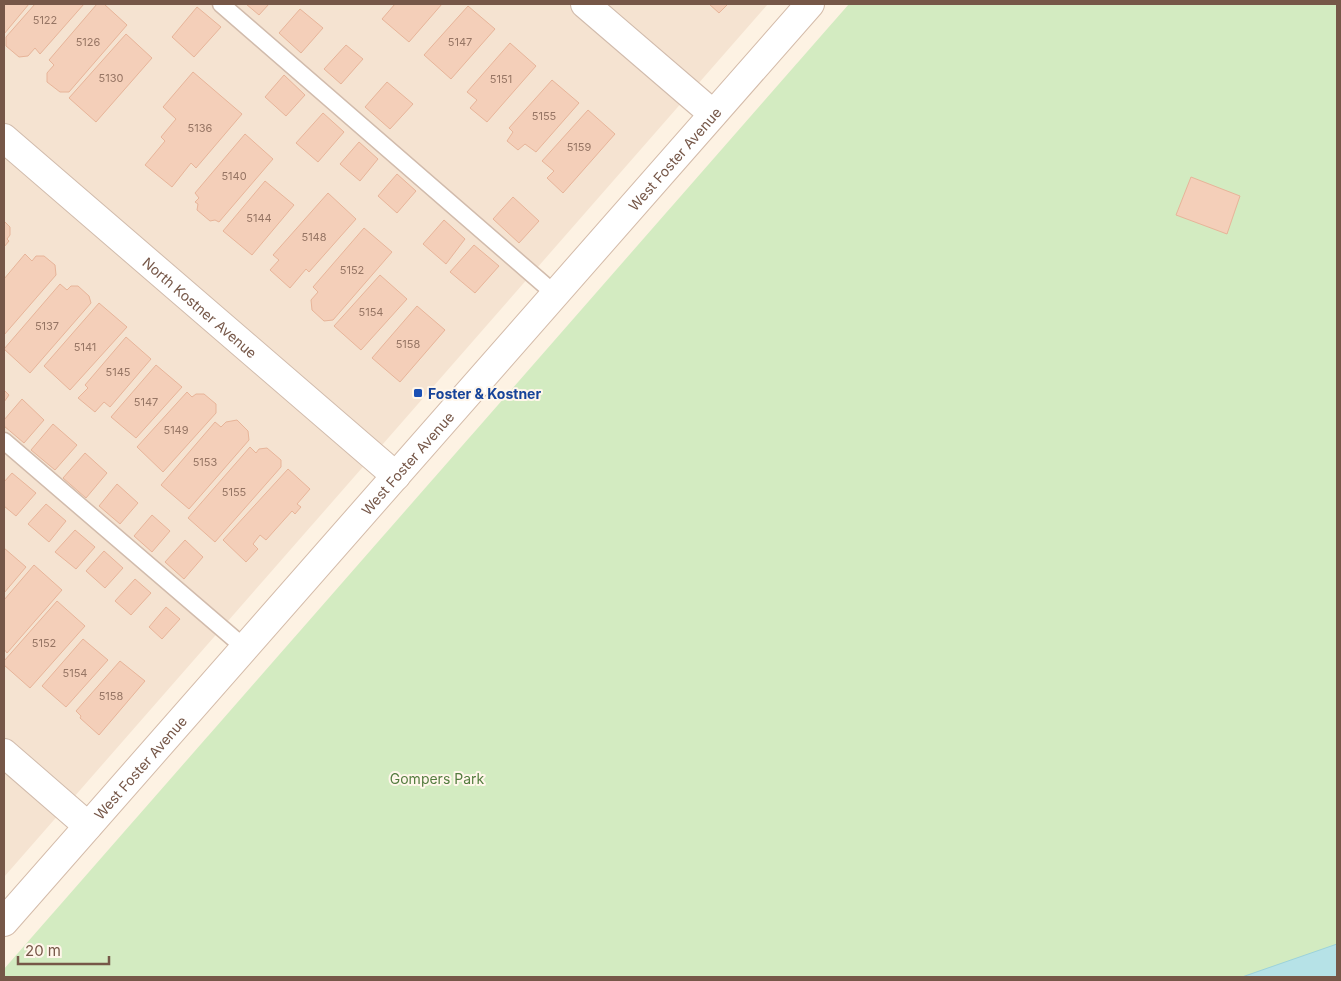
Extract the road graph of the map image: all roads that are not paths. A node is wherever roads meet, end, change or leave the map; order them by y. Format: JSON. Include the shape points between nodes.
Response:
{"nodes":[{"id":1,"x":221,"y":4,"type":"edge"},
{"id":2,"x":585,"y":4,"type":"edge"},
{"id":3,"x":810,"y":4,"type":"edge"},
{"id":4,"x":714,"y":114,"type":"junction"},
{"id":5,"x":4,"y":138,"type":"edge"},
{"id":6,"x":555,"y":294,"type":"junction"},
{"id":7,"x":4,"y":441,"type":"edge"},
{"id":8,"x":396,"y":476,"type":"junction"},
{"id":9,"x":245,"y":648,"type":"junction"},
{"id":10,"x":4,"y":753,"type":"edge"},
{"id":11,"x":88,"y":826,"type":"junction"},
{"id":12,"x":4,"y":922,"type":"edge"}],
"edges":[{"from":1,"to":6,"type":"lane"},
{"from":2,"to":4,"type":"main road"},
{"from":3,"to":4,"type":"main road","name":"West Foster Avenue"},
{"from":4,"to":6,"type":"main road","name":"West Foster Avenue"},
{"from":5,"to":8,"type":"main road","name":"North Kostner Avenue"},
{"from":6,"to":8,"type":"main road","name":"West Foster Avenue"},
{"from":7,"to":9,"type":"lane"},
{"from":8,"to":9,"type":"main road","name":"West Foster Avenue"},
{"from":9,"to":11,"type":"main road","name":"West Foster Avenue"},
{"from":10,"to":11,"type":"main road"},
{"from":11,"to":12,"type":"main road","name":"West Foster Avenue"}]}
